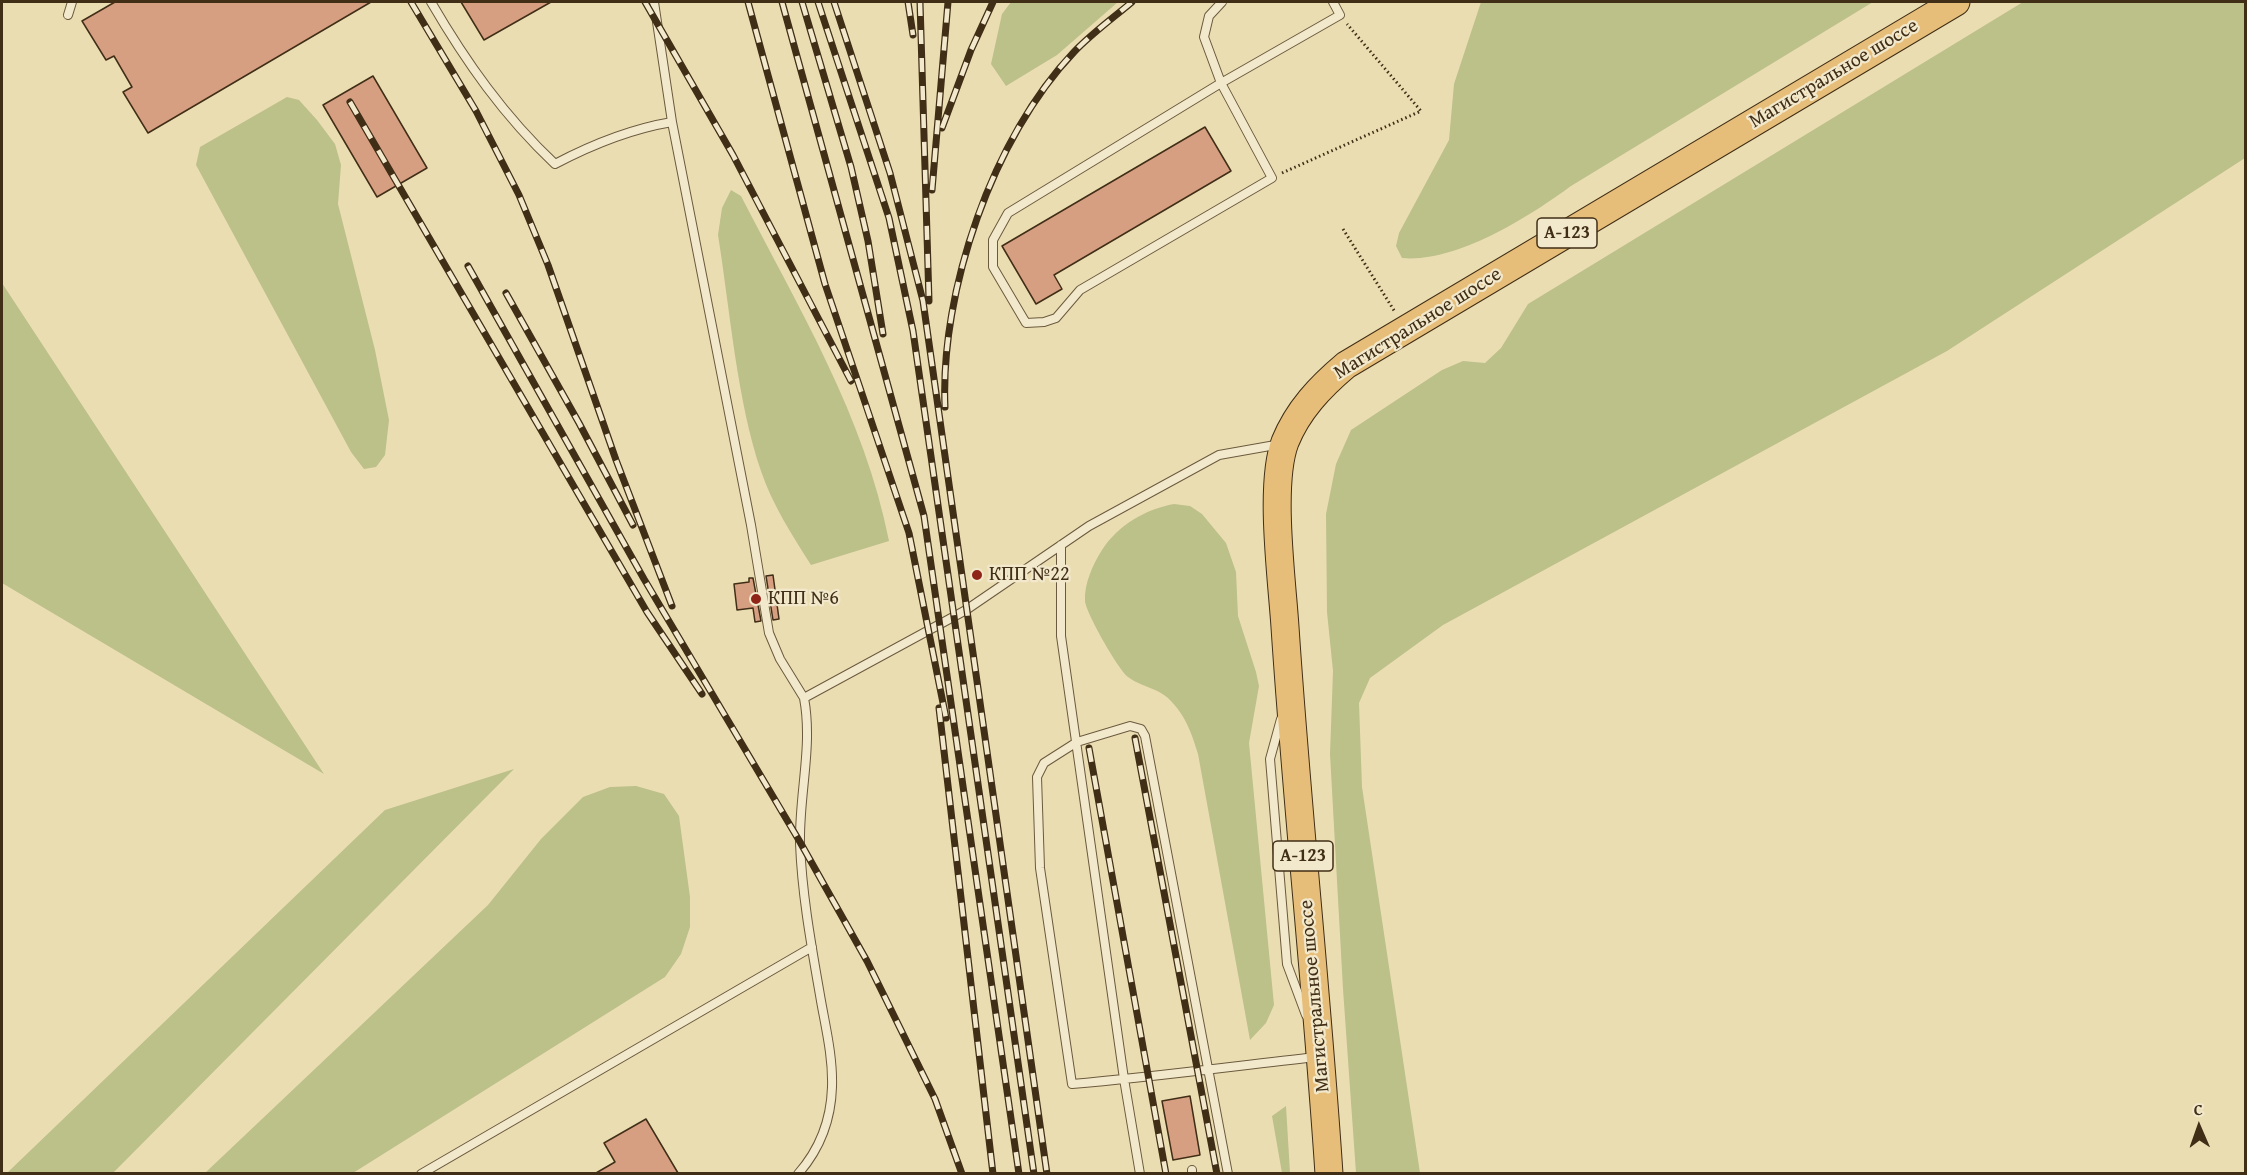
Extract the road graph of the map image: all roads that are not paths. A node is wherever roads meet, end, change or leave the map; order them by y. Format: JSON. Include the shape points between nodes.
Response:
{"nodes":[{"id":1,"x":72,"y":2,"type":"edge"},
{"id":2,"x":431,"y":2,"type":"edge"},
{"id":3,"x":654,"y":2,"type":"edge"},
{"id":4,"x":1222,"y":2,"type":"edge"},
{"id":5,"x":1333,"y":2,"type":"edge"},
{"id":6,"x":1956,"y":2,"type":"edge"},
{"id":7,"x":68,"y":15,"type":"dead end"},
{"id":8,"x":1221,"y":83,"type":"junction"},
{"id":9,"x":672,"y":122,"type":"junction"},
{"id":10,"x":1285,"y":443,"type":"junction"},
{"id":11,"x":1061,"y":545,"type":"junction"},
{"id":12,"x":804,"y":698,"type":"junction"},
{"id":13,"x":1077,"y":742,"type":"junction"},
{"id":14,"x":812,"y":947,"type":"junction"},
{"id":15,"x":1321,"y":1056,"type":"junction"},
{"id":16,"x":1210,"y":1069,"type":"junction"},
{"id":17,"x":1124,"y":1079,"type":"junction"},
{"id":18,"x":421,"y":1173,"type":"edge"},
{"id":19,"x":798,"y":1173,"type":"edge"},
{"id":20,"x":1140,"y":1173,"type":"edge"},
{"id":21,"x":1228,"y":1173,"type":"edge"},
{"id":22,"x":1329,"y":1173,"type":"edge"}],
"edges":[{"from":1,"to":7,"type":"lane"},
{"from":2,"to":9,"type":"lane","via":[[481,81],[555,164],[612,137]]},
{"from":3,"to":9,"type":"lane"},
{"from":4,"to":8,"type":"lane","via":[[1209,16],[1204,37]]},
{"from":5,"to":8,"type":"lane","via":[[1340,15]]},
{"from":6,"to":10,"type":"main road","name":"Магистральное шоссе","number":"А-123","via":[[1346,365],[1319,388],[1300,412]]},
{"from":8,"to":8,"type":"lane","via":[[1272,178],[1080,290],[1056,318],[1026,323],[993,267],[993,240],[1008,213]]},
{"from":9,"to":12,"type":"lane","via":[[756,547],[768,633]]},
{"from":10,"to":11,"type":"lane","via":[[1219,455]]},
{"from":10,"to":15,"type":"main road","name":"Магистральное шоссе","number":"А-123","via":[[1278,483],[1289,689]]},
{"from":11,"to":12,"type":"lane","via":[[966,610]]},
{"from":11,"to":13,"type":"lane","via":[[1061,636]]},
{"from":12,"to":14,"type":"lane","via":[[808,734],[800,842]]},
{"from":13,"to":16,"type":"lane","via":[[1130,726],[1141,729],[1145,736]]},
{"from":13,"to":17,"type":"lane"},
{"from":13,"to":17,"type":"lane","via":[[1044,762],[1037,777],[1043,888],[1072,1084]]},
{"from":14,"to":18,"type":"lane"},
{"from":14,"to":19,"type":"lane","via":[[832,1086],[826,1128],[811,1158]]},
{"from":15,"to":16,"type":"lane"},
{"from":15,"to":22,"type":"main road","name":"Магистральное шоссе","number":"А-123"},
{"from":16,"to":17,"type":"lane"},
{"from":16,"to":21,"type":"lane"},
{"from":17,"to":20,"type":"lane"}]}
